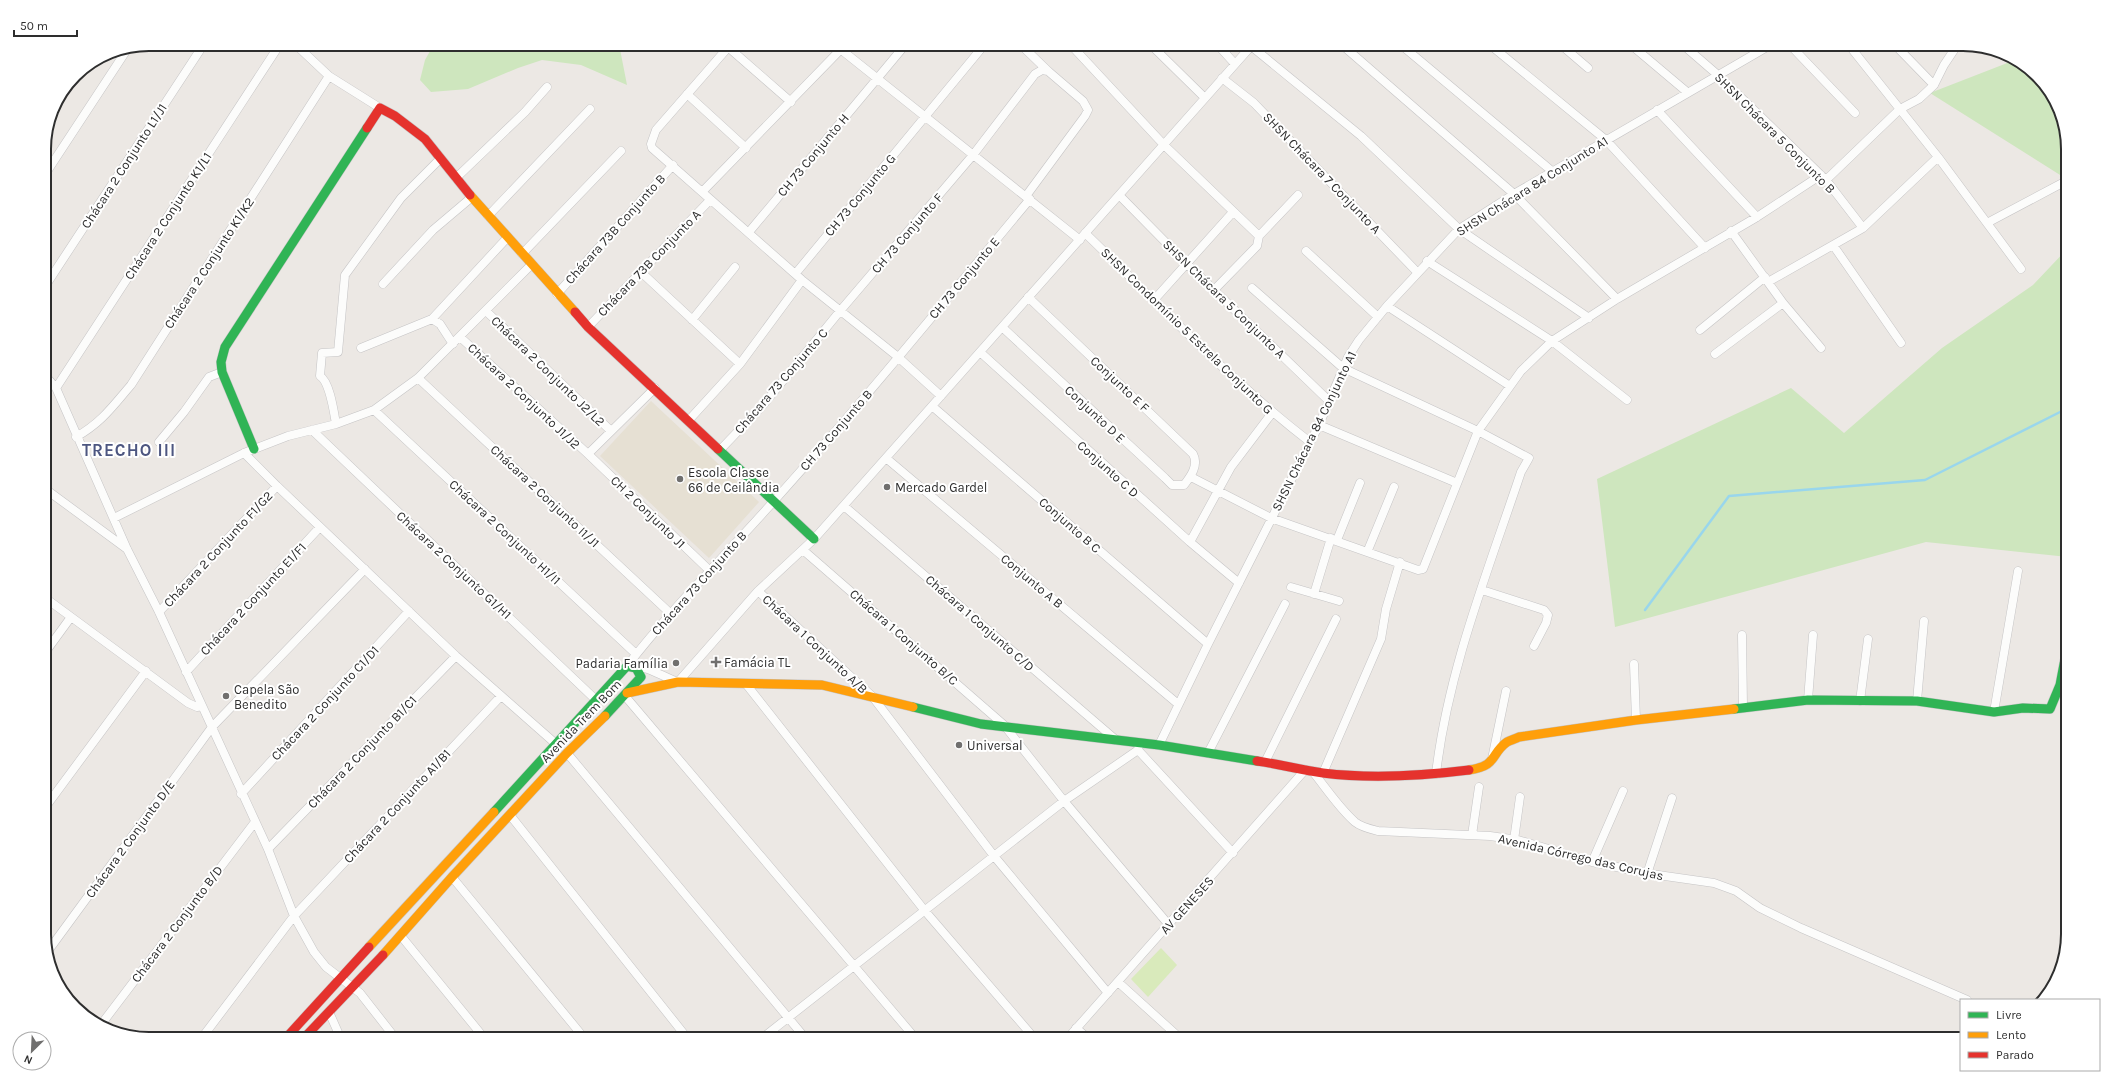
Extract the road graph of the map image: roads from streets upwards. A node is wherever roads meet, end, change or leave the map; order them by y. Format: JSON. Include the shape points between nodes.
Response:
{"nodes":[{"id":1,"x":199,"y":51,"type":"edge"},
{"id":2,"x":275,"y":51,"type":"edge"},
{"id":3,"x":302,"y":51,"type":"edge"},
{"id":4,"x":726,"y":51,"type":"edge"},
{"id":5,"x":735,"y":51,"type":"edge"},
{"id":6,"x":839,"y":51,"type":"edge"},
{"id":7,"x":847,"y":51,"type":"edge"},
{"id":8,"x":900,"y":51,"type":"edge"},
{"id":9,"x":979,"y":51,"type":"edge"},
{"id":10,"x":1027,"y":51,"type":"edge"},
{"id":11,"x":1077,"y":51,"type":"edge"},
{"id":12,"x":1157,"y":51,"type":"edge"},
{"id":13,"x":1223,"y":51,"type":"edge"},
{"id":14,"x":1247,"y":51,"type":"edge"},
{"id":15,"x":1259,"y":51,"type":"edge"},
{"id":16,"x":1349,"y":51,"type":"edge"},
{"id":17,"x":1408,"y":51,"type":"edge"},
{"id":18,"x":1498,"y":51,"type":"edge"},
{"id":19,"x":1568,"y":51,"type":"edge"},
{"id":20,"x":1638,"y":51,"type":"edge"},
{"id":21,"x":1690,"y":51,"type":"edge"},
{"id":22,"x":1760,"y":51,"type":"edge"},
{"id":23,"x":1796,"y":51,"type":"edge"},
{"id":24,"x":1854,"y":51,"type":"edge"},
{"id":25,"x":1901,"y":51,"type":"edge"},
{"id":26,"x":1953,"y":51,"type":"edge"},
{"id":27,"x":124,"y":54,"type":"edge"},
{"id":28,"x":1235,"y":64,"type":"junction"},
{"id":29,"x":1588,"y":68,"type":"dead end"},
{"id":30,"x":1048,"y":71,"type":"junction"},
{"id":31,"x":329,"y":76,"type":"junction"},
{"id":32,"x":1719,"y":76,"type":"junction"},
{"id":33,"x":877,"y":78,"type":"junction"},
{"id":34,"x":1222,"y":78,"type":"junction"},
{"id":35,"x":1934,"y":85,"type":"junction"},
{"id":36,"x":547,"y":87,"type":"dead end"},
{"id":37,"x":1686,"y":92,"type":"junction"},
{"id":38,"x":687,"y":94,"type":"junction"},
{"id":39,"x":1205,"y":98,"type":"junction"},
{"id":40,"x":791,"y":102,"type":"junction"},
{"id":41,"x":380,"y":108,"type":"junction"},
{"id":42,"x":590,"y":109,"type":"dead end"},
{"id":43,"x":1900,"y":109,"type":"junction"},
{"id":44,"x":1657,"y":110,"type":"junction"},
{"id":45,"x":1855,"y":113,"type":"dead end"},
{"id":46,"x":925,"y":117,"type":"junction"},
{"id":47,"x":1606,"y":140,"type":"junction"},
{"id":48,"x":1164,"y":145,"type":"junction"},
{"id":49,"x":746,"y":148,"type":"junction"},
{"id":50,"x":620,"y":151,"type":"dead end"},
{"id":51,"x":973,"y":155,"type":"junction"},
{"id":52,"x":1938,"y":156,"type":"junction"},
{"id":53,"x":440,"y":159,"type":"junction"},
{"id":54,"x":51,"y":165,"type":"edge"},
{"id":55,"x":673,"y":165,"type":"junction"},
{"id":56,"x":1553,"y":172,"type":"junction"},
{"id":57,"x":456,"y":178,"type":"junction"},
{"id":58,"x":1824,"y":178,"type":"junction"},
{"id":59,"x":2061,"y":184,"type":"edge"},
{"id":60,"x":702,"y":192,"type":"junction"},
{"id":61,"x":1514,"y":194,"type":"junction"},
{"id":62,"x":1119,"y":195,"type":"junction"},
{"id":63,"x":1298,"y":195,"type":"dead end"},
{"id":64,"x":472,"y":197,"type":"junction"},
{"id":65,"x":1028,"y":197,"type":"junction"},
{"id":66,"x":710,"y":200,"type":"junction"},
{"id":67,"x":1233,"y":212,"type":"junction"},
{"id":68,"x":488,"y":216,"type":"junction"},
{"id":69,"x":1757,"y":217,"type":"junction"},
{"id":70,"x":1987,"y":223,"type":"junction"},
{"id":71,"x":1863,"y":228,"type":"junction"},
{"id":72,"x":1459,"y":229,"type":"junction"},
{"id":73,"x":1731,"y":231,"type":"junction"},
{"id":74,"x":749,"y":232,"type":"junction"},
{"id":75,"x":1082,"y":236,"type":"junction"},
{"id":76,"x":1259,"y":236,"type":"junction"},
{"id":77,"x":507,"y":238,"type":"junction"},
{"id":78,"x":1833,"y":244,"type":"junction"},
{"id":79,"x":1706,"y":248,"type":"junction"},
{"id":80,"x":1306,"y":251,"type":"dead end"},
{"id":81,"x":522,"y":254,"type":"junction"},
{"id":82,"x":1427,"y":261,"type":"junction"},
{"id":83,"x":1187,"y":264,"type":"junction"},
{"id":84,"x":531,"y":265,"type":"junction"},
{"id":85,"x":735,"y":267,"type":"dead end"},
{"id":86,"x":2022,"y":269,"type":"dead end"},
{"id":87,"x":1417,"y":272,"type":"junction"},
{"id":88,"x":642,"y":273,"type":"junction"},
{"id":89,"x":796,"y":273,"type":"junction"},
{"id":90,"x":51,"y":277,"type":"edge"},
{"id":91,"x":1767,"y":279,"type":"junction"},
{"id":92,"x":802,"y":280,"type":"junction"},
{"id":93,"x":383,"y":284,"type":"dead end"},
{"id":94,"x":1252,"y":288,"type":"dead end"},
{"id":95,"x":1214,"y":290,"type":"junction"},
{"id":96,"x":557,"y":294,"type":"junction"},
{"id":97,"x":1028,"y":297,"type":"junction"},
{"id":98,"x":1617,"y":299,"type":"junction"},
{"id":99,"x":1154,"y":300,"type":"junction"},
{"id":100,"x":1783,"y":303,"type":"junction"},
{"id":101,"x":1387,"y":306,"type":"junction"},
{"id":102,"x":486,"y":311,"type":"junction"},
{"id":103,"x":840,"y":311,"type":"junction"},
{"id":104,"x":1378,"y":317,"type":"junction"},
{"id":105,"x":1589,"y":318,"type":"junction"},
{"id":106,"x":432,"y":319,"type":"junction"},
{"id":107,"x":692,"y":320,"type":"junction"},
{"id":108,"x":588,"y":327,"type":"junction"},
{"id":109,"x":1002,"y":327,"type":"junction"},
{"id":110,"x":1700,"y":330,"type":"dead end"},
{"id":111,"x":460,"y":337,"type":"junction"},
{"id":112,"x":1552,"y":342,"type":"junction"},
{"id":113,"x":1901,"y":343,"type":"dead end"},
{"id":114,"x":453,"y":344,"type":"junction"},
{"id":115,"x":361,"y":348,"type":"dead end"},
{"id":116,"x":1821,"y":348,"type":"dead end"},
{"id":117,"x":980,"y":352,"type":"junction"},
{"id":118,"x":1715,"y":354,"type":"dead end"},
{"id":119,"x":898,"y":357,"type":"junction"},
{"id":120,"x":740,"y":364,"type":"junction"},
{"id":121,"x":1343,"y":368,"type":"junction"},
{"id":122,"x":222,"y":372,"type":"junction"},
{"id":123,"x":418,"y":378,"type":"junction"},
{"id":124,"x":51,"y":382,"type":"edge"},
{"id":125,"x":1510,"y":386,"type":"junction"},
{"id":126,"x":56,"y":388,"type":"junction"},
{"id":127,"x":655,"y":388,"type":"junction"},
{"id":128,"x":941,"y":396,"type":"junction"},
{"id":129,"x":1627,"y":400,"type":"dead end"},
{"id":130,"x":1329,"y":401,"type":"junction"},
{"id":131,"x":932,"y":406,"type":"junction"},
{"id":132,"x":374,"y":410,"type":"junction"},
{"id":133,"x":1272,"y":413,"type":"junction"},
{"id":134,"x":689,"y":420,"type":"junction"},
{"id":135,"x":336,"y":424,"type":"junction"},
{"id":136,"x":1319,"y":425,"type":"junction"},
{"id":137,"x":312,"y":430,"type":"junction"},
{"id":138,"x":611,"y":431,"type":"junction"},
{"id":139,"x":1478,"y":431,"type":"junction"},
{"id":140,"x":76,"y":437,"type":"junction"},
{"id":141,"x":159,"y":442,"type":"dead end"},
{"id":142,"x":1310,"y":442,"type":"junction"},
{"id":143,"x":254,"y":449,"type":"junction"},
{"id":144,"x":720,"y":450,"type":"junction"},
{"id":145,"x":244,"y":453,"type":"junction"},
{"id":146,"x":588,"y":454,"type":"junction"},
{"id":147,"x":886,"y":458,"type":"junction"},
{"id":148,"x":1191,"y":477,"type":"junction"},
{"id":149,"x":1360,"y":483,"type":"dead end"},
{"id":150,"x":1456,"y":483,"type":"junction"},
{"id":151,"x":276,"y":486,"type":"junction"},
{"id":152,"x":1394,"y":487,"type":"dead end"},
{"id":153,"x":1219,"y":491,"type":"junction"},
{"id":154,"x":51,"y":493,"type":"edge"},
{"id":155,"x":773,"y":502,"type":"junction"},
{"id":156,"x":844,"y":506,"type":"junction"},
{"id":157,"x":114,"y":518,"type":"junction"},
{"id":158,"x":1271,"y":518,"type":"junction"},
{"id":159,"x":320,"y":527,"type":"junction"},
{"id":160,"x":814,"y":539,"type":"junction"},
{"id":161,"x":1334,"y":539,"type":"junction"},
{"id":162,"x":1190,"y":542,"type":"junction"},
{"id":163,"x":127,"y":549,"type":"junction"},
{"id":164,"x":804,"y":550,"type":"junction"},
{"id":165,"x":1368,"y":550,"type":"junction"},
{"id":166,"x":1400,"y":562,"type":"junction"},
{"id":167,"x":365,"y":569,"type":"junction"},
{"id":168,"x":709,"y":570,"type":"junction"},
{"id":169,"x":2018,"y":571,"type":"dead end"},
{"id":170,"x":1239,"y":583,"type":"junction"},
{"id":171,"x":1291,"y":587,"type":"dead end"},
{"id":172,"x":1482,"y":590,"type":"junction"},
{"id":173,"x":758,"y":591,"type":"junction"},
{"id":174,"x":1314,"y":594,"type":"junction"},
{"id":175,"x":1339,"y":601,"type":"dead end"},
{"id":176,"x":51,"y":602,"type":"edge"},
{"id":177,"x":1285,"y":604,"type":"dead end"},
{"id":178,"x":409,"y":611,"type":"junction"},
{"id":179,"x":159,"y":612,"type":"junction"},
{"id":180,"x":671,"y":614,"type":"junction"},
{"id":181,"x":71,"y":617,"type":"junction"},
{"id":182,"x":1336,"y":619,"type":"dead end"},
{"id":183,"x":1924,"y":621,"type":"dead end"},
{"id":184,"x":1742,"y":635,"type":"dead end"},
{"id":185,"x":1813,"y":635,"type":"dead end"},
{"id":186,"x":1868,"y":639,"type":"dead end"},
{"id":187,"x":51,"y":644,"type":"edge"},
{"id":188,"x":1208,"y":644,"type":"junction"},
{"id":189,"x":1534,"y":646,"type":"dead end"},
{"id":190,"x":636,"y":654,"type":"junction"},
{"id":191,"x":456,"y":656,"type":"junction"},
{"id":192,"x":1634,"y":664,"type":"dead end"},
{"id":193,"x":629,"y":666,"type":"junction"},
{"id":194,"x":146,"y":670,"type":"junction"},
{"id":195,"x":186,"y":672,"type":"junction"},
{"id":196,"x":2061,"y":681,"type":"edge"},
{"id":197,"x":678,"y":682,"type":"junction"},
{"id":198,"x":746,"y":684,"type":"junction"},
{"id":199,"x":1506,"y":692,"type":"dead end"},
{"id":200,"x":626,"y":695,"type":"junction"},
{"id":201,"x":501,"y":696,"type":"junction"},
{"id":202,"x":872,"y":696,"type":"junction"},
{"id":203,"x":596,"y":700,"type":"junction"},
{"id":204,"x":1808,"y":700,"type":"junction"},
{"id":205,"x":1860,"y":701,"type":"junction"},
{"id":206,"x":1917,"y":701,"type":"junction"},
{"id":207,"x":1178,"y":704,"type":"junction"},
{"id":208,"x":202,"y":706,"type":"junction"},
{"id":209,"x":1743,"y":707,"type":"junction"},
{"id":210,"x":1994,"y":712,"type":"junction"},
{"id":211,"x":1636,"y":720,"type":"junction"},
{"id":212,"x":1004,"y":725,"type":"junction"},
{"id":213,"x":212,"y":727,"type":"junction"},
{"id":214,"x":1116,"y":740,"type":"junction"},
{"id":215,"x":556,"y":744,"type":"junction"},
{"id":216,"x":1159,"y":745,"type":"junction"},
{"id":217,"x":1139,"y":747,"type":"junction"},
{"id":218,"x":566,"y":753,"type":"junction"},
{"id":219,"x":1208,"y":753,"type":"junction"},
{"id":220,"x":1265,"y":762,"type":"junction"},
{"id":221,"x":1491,"y":762,"type":"junction"},
{"id":222,"x":1309,"y":771,"type":"junction"},
{"id":223,"x":1324,"y":773,"type":"junction"},
{"id":224,"x":1436,"y":774,"type":"junction"},
{"id":225,"x":1479,"y":786,"type":"dead end"},
{"id":226,"x":1623,"y":790,"type":"dead end"},
{"id":227,"x":242,"y":794,"type":"junction"},
{"id":228,"x":1520,"y":797,"type":"dead end"},
{"id":229,"x":1672,"y":798,"type":"dead end"},
{"id":230,"x":51,"y":799,"type":"edge"},
{"id":231,"x":1064,"y":801,"type":"junction"},
{"id":232,"x":510,"y":815,"type":"junction"},
{"id":233,"x":255,"y":822,"type":"junction"},
{"id":234,"x":1472,"y":835,"type":"junction"},
{"id":235,"x":1514,"y":840,"type":"junction"},
{"id":236,"x":268,"y":849,"type":"junction"},
{"id":237,"x":1233,"y":854,"type":"junction"},
{"id":238,"x":994,"y":856,"type":"junction"},
{"id":239,"x":1592,"y":862,"type":"junction"},
{"id":240,"x":1647,"y":874,"type":"junction"},
{"id":241,"x":452,"y":877,"type":"junction"},
{"id":242,"x":925,"y":911,"type":"junction"},
{"id":243,"x":294,"y":916,"type":"junction"},
{"id":244,"x":1169,"y":924,"type":"junction"},
{"id":245,"x":401,"y":936,"type":"junction"},
{"id":246,"x":52,"y":946,"type":"edge"},
{"id":247,"x":856,"y":966,"type":"junction"},
{"id":248,"x":342,"y":978,"type":"junction"},
{"id":249,"x":1118,"y":982,"type":"junction"},
{"id":250,"x":353,"y":987,"type":"junction"},
{"id":251,"x":1108,"y":993,"type":"junction"},
{"id":252,"x":1965,"y":999,"type":"edge"},
{"id":253,"x":329,"y":1012,"type":"junction"},
{"id":254,"x":788,"y":1018,"type":"junction"},
{"id":255,"x":104,"y":1021,"type":"edge"},
{"id":256,"x":1076,"y":1028,"type":"junction"},
{"id":257,"x":206,"y":1032,"type":"edge"},
{"id":258,"x":292,"y":1032,"type":"edge"},
{"id":259,"x":310,"y":1032,"type":"edge"},
{"id":260,"x":338,"y":1032,"type":"edge"},
{"id":261,"x":391,"y":1032,"type":"edge"},
{"id":262,"x":479,"y":1032,"type":"edge"},
{"id":263,"x":579,"y":1032,"type":"edge"},
{"id":264,"x":682,"y":1032,"type":"edge"},
{"id":265,"x":770,"y":1032,"type":"edge"},
{"id":266,"x":800,"y":1032,"type":"edge"},
{"id":267,"x":910,"y":1032,"type":"edge"},
{"id":268,"x":1029,"y":1032,"type":"edge"},
{"id":269,"x":1073,"y":1032,"type":"edge"},
{"id":270,"x":1081,"y":1032,"type":"edge"},
{"id":271,"x":1172,"y":1032,"type":"edge"}],
"edges":[{"from":1,"to":90,"type":"street","name":"Chácara 2 Conjunto L1/J1"},
{"from":2,"to":126,"type":"street","name":"Chácara 2 Conjunto K1/L1"},
{"from":3,"to":31,"type":"street"},
{"from":4,"to":38,"type":"street"},
{"from":5,"to":40,"type":"street"},
{"from":6,"to":40,"type":"street"},
{"from":7,"to":33,"type":"street","name":"SHSN Condomínio 5 Estrela Conjunto G"},
{"from":8,"to":33,"type":"street","name":"CH 73 Conjunto H"},
{"from":9,"to":46,"type":"street","name":"CH 73 Conjunto G"},
{"from":10,"to":30,"type":"street"},
{"from":11,"to":48,"type":"street"},
{"from":12,"to":39,"type":"street"},
{"from":13,"to":28,"type":"street"},
{"from":14,"to":28,"type":"street"},
{"from":15,"to":72,"type":"street","via":[[1361,136]]},
{"from":16,"to":61,"type":"street"},
{"from":17,"to":56,"type":"street"},
{"from":18,"to":47,"type":"street"},
{"from":19,"to":29,"type":"street"},
{"from":20,"to":37,"type":"street"},
{"from":21,"to":32,"type":"street","name":"SHSN Chácara 5 Conjunto B"},
{"from":22,"to":32,"type":"street","name":"SHSN Chácara 84 Conjunto A1"},
{"from":23,"to":45,"type":"street"},
{"from":24,"to":43,"type":"street"},
{"from":25,"to":35,"type":"street"},
{"from":26,"to":35,"type":"street"},
{"from":27,"to":54,"type":"street"},
{"from":28,"to":34,"type":"street"},
{"from":30,"to":51,"type":"street","name":"CH 73 Conjunto F","via":[[1042,70],[1036,74]]},
{"from":30,"to":65,"type":"street","name":"CH 73 Conjunto E","via":[[1083,101],[1088,110]]},
{"from":31,"to":41,"type":"street"},
{"from":31,"to":140,"type":"street","name":"Chácara 2 Conjunto K1/K2","via":[[131,385],[100,421]]},
{"from":32,"to":37,"type":"street","name":"SHSN Chácara 84 Conjunto A1"},
{"from":32,"to":58,"type":"street","name":"SHSN Chácara 5 Conjunto B"},
{"from":33,"to":46,"type":"street","name":"SHSN Condomínio 5 Estrela Conjunto G"},
{"from":33,"to":74,"type":"street","name":"CH 73 Conjunto H"},
{"from":34,"to":39,"type":"street"},
{"from":34,"to":87,"type":"street","name":"SHSN Chácara 7 Conjunto A","via":[[1254,103]]},
{"from":35,"to":43,"type":"street","via":[[1919,99]]},
{"from":36,"to":57,"type":"street","via":[[525,112]]},
{"from":37,"to":44,"type":"street","name":"SHSN Chácara 84 Conjunto A1"},
{"from":38,"to":49,"type":"street"},
{"from":38,"to":55,"type":"street","via":[[656,130],[651,144],[652,148]]},
{"from":39,"to":48,"type":"street"},
{"from":40,"to":49,"type":"street"},
{"from":41,"to":53,"type":"street","via":[[425,139]]},
{"from":41,"to":122,"type":"street","via":[[225,347],[221,362]]},
{"from":42,"to":68,"type":"street"},
{"from":43,"to":52,"type":"street"},
{"from":43,"to":58,"type":"street"},
{"from":44,"to":47,"type":"street","name":"SHSN Chácara 84 Conjunto A1"},
{"from":44,"to":69,"type":"street"},
{"from":46,"to":51,"type":"street","name":"SHSN Condomínio 5 Estrela Conjunto G"},
{"from":46,"to":89,"type":"street","name":"CH 73 Conjunto G"},
{"from":47,"to":56,"type":"street","name":"SHSN Chácara 84 Conjunto A1"},
{"from":47,"to":79,"type":"street"},
{"from":48,"to":62,"type":"street"},
{"from":48,"to":67,"type":"street"},
{"from":49,"to":60,"type":"street"},
{"from":50,"to":81,"type":"street"},
{"from":51,"to":65,"type":"street","name":"SHSN Condomínio 5 Estrela Conjunto G"},
{"from":51,"to":103,"type":"street","name":"CH 73 Conjunto F"},
{"from":52,"to":70,"type":"street"},
{"from":52,"to":71,"type":"street"},
{"from":53,"to":57,"type":"street"},
{"from":53,"to":135,"type":"street","via":[[401,198],[345,275],[338,352],[322,353],[320,376],[324,378],[330,395]]},
{"from":55,"to":60,"type":"street"},
{"from":55,"to":96,"type":"street","name":"Chácara 73B Conjunto B"},
{"from":56,"to":61,"type":"street","name":"SHSN Chácara 84 Conjunto A1"},
{"from":57,"to":64,"type":"street"},
{"from":58,"to":69,"type":"street"},
{"from":58,"to":71,"type":"street","name":"SHSN Chácara 5 Conjunto B"},
{"from":59,"to":70,"type":"street"},
{"from":60,"to":66,"type":"street"},
{"from":61,"to":72,"type":"street","name":"SHSN Chácara 84 Conjunto A1"},
{"from":61,"to":98,"type":"street"},
{"from":62,"to":75,"type":"street"},
{"from":62,"to":83,"type":"street","name":"SHSN Chácara 5 Conjunto A"},
{"from":63,"to":76,"type":"street"},
{"from":64,"to":68,"type":"street"},
{"from":64,"to":93,"type":"street","via":[[434,230]]},
{"from":65,"to":75,"type":"street","name":"SHSN Condomínio 5 Estrela Conjunto G"},
{"from":65,"to":119,"type":"street","name":"CH 73 Conjunto E"},
{"from":66,"to":74,"type":"street"},
{"from":66,"to":88,"type":"street","name":"Chácara 73B Conjunto A"},
{"from":67,"to":76,"type":"street"},
{"from":67,"to":83,"type":"street"},
{"from":68,"to":77,"type":"street"},
{"from":69,"to":73,"type":"street"},
{"from":70,"to":86,"type":"street"},
{"from":71,"to":78,"type":"street"},
{"from":72,"to":82,"type":"street","name":"SHSN Chácara 84 Conjunto A1"},
{"from":72,"to":105,"type":"street"},
{"from":73,"to":79,"type":"street"},
{"from":73,"to":91,"type":"street"},
{"from":74,"to":89,"type":"street"},
{"from":75,"to":97,"type":"street"},
{"from":75,"to":99,"type":"street","name":"SHSN Condomínio 5 Estrela Conjunto G"},
{"from":76,"to":95,"type":"street","via":[[1257,246]]},
{"from":77,"to":81,"type":"street"},
{"from":77,"to":106,"type":"street"},
{"from":78,"to":91,"type":"street"},
{"from":78,"to":113,"type":"street"},
{"from":79,"to":98,"type":"street"},
{"from":80,"to":104,"type":"street"},
{"from":81,"to":84,"type":"street"},
{"from":82,"to":87,"type":"street","name":"SHSN Chácara 84 Conjunto A1"},
{"from":82,"to":112,"type":"street"},
{"from":83,"to":95,"type":"street","name":"SHSN Chácara 5 Conjunto A"},
{"from":83,"to":99,"type":"street"},
{"from":84,"to":96,"type":"street"},
{"from":84,"to":102,"type":"street"},
{"from":85,"to":107,"type":"street"},
{"from":87,"to":101,"type":"street","name":"SHSN Chácara 84 Conjunto A1"},
{"from":88,"to":107,"type":"street"},
{"from":88,"to":108,"type":"street","name":"Chácara 73B Conjunto A"},
{"from":89,"to":92,"type":"street"},
{"from":91,"to":100,"type":"street"},
{"from":91,"to":110,"type":"street"},
{"from":92,"to":103,"type":"street"},
{"from":92,"to":120,"type":"street"},
{"from":94,"to":121,"type":"street"},
{"from":95,"to":130,"type":"street","name":"SHSN Chácara 5 Conjunto A"},
{"from":96,"to":108,"type":"street"},
{"from":97,"to":109,"type":"street"},
{"from":97,"to":148,"type":"street","name":"Conjunto E F","via":[[1193,454],[1196,464]]},
{"from":98,"to":105,"type":"street"},
{"from":99,"to":133,"type":"street","name":"SHSN Condomínio 5 Estrela Conjunto G"},
{"from":100,"to":116,"type":"street"},
{"from":100,"to":118,"type":"street"},
{"from":101,"to":104,"type":"street","name":"SHSN Chácara 84 Conjunto A1"},
{"from":101,"to":125,"type":"street"},
{"from":102,"to":111,"type":"street"},
{"from":102,"to":138,"type":"street","name":"Chácara 2 Conjunto J2/L2"},
{"from":103,"to":119,"type":"street"},
{"from":103,"to":144,"type":"street","name":"Chácara 73 Conjunto C","via":[[764,404]]},
{"from":104,"to":121,"type":"street","name":"SHSN Chácara 84 Conjunto A1","via":[[1359,340]]},
{"from":105,"to":112,"type":"street"},
{"from":106,"to":114,"type":"street","via":[[440,324]]},
{"from":106,"to":115,"type":"street"},
{"from":107,"to":120,"type":"street"},
{"from":108,"to":127,"type":"street"},
{"from":109,"to":117,"type":"street"},
{"from":109,"to":148,"type":"street","name":"Conjunto D E","via":[[1172,485],[1184,485]]},
{"from":111,"to":114,"type":"street"},
{"from":111,"to":146,"type":"street","name":"Chácara 2 Conjunto J1/J2"},
{"from":112,"to":125,"type":"street","via":[[1521,371]]},
{"from":112,"to":129,"type":"street"},
{"from":114,"to":123,"type":"street"},
{"from":117,"to":128,"type":"street"},
{"from":117,"to":162,"type":"street","name":"Conjunto C D"},
{"from":119,"to":128,"type":"street"},
{"from":119,"to":155,"type":"street","name":"CH 73 Conjunto B"},
{"from":120,"to":134,"type":"street"},
{"from":121,"to":130,"type":"street","name":"SHSN Chácara 84 Conjunto A1"},
{"from":121,"to":139,"type":"street"},
{"from":122,"to":141,"type":"street","via":[[209,378]]},
{"from":122,"to":143,"type":"street"},
{"from":123,"to":132,"type":"street"},
{"from":123,"to":180,"type":"street","name":"Chácara 2 Conjunto I1/J1"},
{"from":124,"to":126,"type":"street"},
{"from":125,"to":139,"type":"street"},
{"from":126,"to":140,"type":"street"},
{"from":127,"to":134,"type":"street"},
{"from":127,"to":138,"type":"street"},
{"from":128,"to":131,"type":"street"},
{"from":130,"to":136,"type":"street","name":"SHSN Chácara 84 Conjunto A1"},
{"from":131,"to":147,"type":"street"},
{"from":131,"to":188,"type":"street","name":"Conjunto B C"},
{"from":132,"to":135,"type":"street"},
{"from":132,"to":190,"type":"street","name":"Chácara 2 Conjunto H1/I1"},
{"from":133,"to":142,"type":"street","name":"SHSN Condomínio 5 Estrela Conjunto G"},
{"from":133,"to":153,"type":"street","via":[[1241,452]]},
{"from":134,"to":144,"type":"street"},
{"from":135,"to":137,"type":"street"},
{"from":136,"to":142,"type":"street","name":"SHSN Chácara 84 Conjunto A1"},
{"from":136,"to":150,"type":"street"},
{"from":137,"to":143,"type":"street"},
{"from":137,"to":203,"type":"street","name":"Chácara 2 Conjunto G1/H1"},
{"from":138,"to":146,"type":"street"},
{"from":139,"to":150,"type":"street"},
{"from":139,"to":172,"type":"street","via":[[1529,458],[1521,472]]},
{"from":140,"to":157,"type":"street"},
{"from":142,"to":158,"type":"street","name":"SHSN Chácara 84 Conjunto A1"},
{"from":143,"to":145,"type":"street"},
{"from":144,"to":155,"type":"street"},
{"from":145,"to":151,"type":"street"},
{"from":145,"to":157,"type":"street"},
{"from":146,"to":168,"type":"street","name":"CH 2 Conjunto J1"},
{"from":147,"to":156,"type":"street"},
{"from":147,"to":207,"type":"street","name":"Conjunto A B"},
{"from":148,"to":153,"type":"street"},
{"from":149,"to":161,"type":"street"},
{"from":150,"to":166,"type":"street","via":[[1423,569],[1418,570]]},
{"from":151,"to":159,"type":"street"},
{"from":151,"to":179,"type":"street","name":"Chácara 2 Conjunto F1/G2"},
{"from":152,"to":165,"type":"street"},
{"from":153,"to":158,"type":"street"},
{"from":153,"to":162,"type":"street"},
{"from":154,"to":163,"type":"street"},
{"from":155,"to":160,"type":"street"},
{"from":155,"to":168,"type":"street","name":"Chácara 73 Conjunto B"},
{"from":156,"to":160,"type":"street"},
{"from":156,"to":214,"type":"street","name":"Chácara 1 Conjunto C/D"},
{"from":157,"to":163,"type":"street"},
{"from":158,"to":161,"type":"street"},
{"from":158,"to":170,"type":"street","name":"SHSN Chácara 84 Conjunto A1"},
{"from":159,"to":167,"type":"street"},
{"from":159,"to":195,"type":"street","name":"Chácara 2 Conjunto E1/F1"},
{"from":160,"to":164,"type":"street"},
{"from":161,"to":165,"type":"street"},
{"from":161,"to":174,"type":"street"},
{"from":162,"to":170,"type":"street","name":"Conjunto C D"},
{"from":163,"to":179,"type":"street"},
{"from":164,"to":173,"type":"street"},
{"from":164,"to":212,"type":"street","name":"Chácara 1 Conjunto B/C"},
{"from":165,"to":166,"type":"street"},
{"from":166,"to":223,"type":"street","via":[[1386,608],[1381,639]]},
{"from":167,"to":178,"type":"street"},
{"from":167,"to":213,"type":"street","name":"Chácara 2 Conjunto D/E"},
{"from":168,"to":180,"type":"street","name":"Chácara 73 Conjunto B"},
{"from":169,"to":210,"type":"street"},
{"from":170,"to":188,"type":"street","name":"SHSN Chácara 84 Conjunto A1"},
{"from":171,"to":174,"type":"street"},
{"from":172,"to":189,"type":"street","via":[[1544,610],[1548,615],[1546,623]]},
{"from":172,"to":224,"type":"street","via":[[1469,623],[1454,678],[1440,738]]},
{"from":173,"to":197,"type":"street"},
{"from":173,"to":202,"type":"street","name":"Chácara 1 Conjunto A/B"},
{"from":174,"to":175,"type":"street"},
{"from":176,"to":181,"type":"street"},
{"from":177,"to":219,"type":"street"},
{"from":178,"to":191,"type":"street"},
{"from":178,"to":227,"type":"street","name":"Chácara 2 Conjunto C1/D1"},
{"from":179,"to":195,"type":"street"},
{"from":180,"to":190,"type":"street","name":"Chácara 73 Conjunto B"},
{"from":181,"to":187,"type":"street"},
{"from":181,"to":194,"type":"street"},
{"from":182,"to":220,"type":"street"},
{"from":183,"to":206,"type":"street"},
{"from":184,"to":209,"type":"street"},
{"from":185,"to":204,"type":"street"},
{"from":186,"to":205,"type":"street"},
{"from":188,"to":207,"type":"street","name":"SHSN Chácara 84 Conjunto A1"},
{"from":190,"to":193,"type":"street","name":"Chácara 73 Conjunto B"},
{"from":191,"to":201,"type":"street"},
{"from":191,"to":236,"type":"street","name":"Chácara 2 Conjunto B1/C1"},
{"from":192,"to":211,"type":"street"},
{"from":193,"to":197,"type":"street","via":[[642,666]]},
{"from":193,"to":200,"type":"street","name":"Avenida Trem Bom","via":[[641,673],[641,677]]},
{"from":193,"to":203,"type":"street","name":"Avenida Trem Bom"},
{"from":194,"to":208,"type":"street","via":[[188,703],[197,707]]},
{"from":194,"to":230,"type":"street"},
{"from":195,"to":208,"type":"street"},
{"from":196,"to":210,"type":"street","via":[[2050,709],[2023,708]]},
{"from":197,"to":198,"type":"street"},
{"from":197,"to":200,"type":"street"},
{"from":198,"to":202,"type":"street","via":[[822,685]]},
{"from":198,"to":242,"type":"street"},
{"from":199,"to":221,"type":"street"},
{"from":200,"to":218,"type":"street","name":"Avenida Trem Bom"},
{"from":200,"to":247,"type":"street"},
{"from":201,"to":215,"type":"street"},
{"from":201,"to":243,"type":"street","name":"Chácara 2 Conjunto A1/B1"},
{"from":202,"to":212,"type":"street","via":[[958,720]]},
{"from":202,"to":238,"type":"street","name":"Chácara 1 Conjunto A/B"},
{"from":203,"to":215,"type":"street","name":"Avenida Trem Bom"},
{"from":204,"to":205,"type":"street"},
{"from":204,"to":209,"type":"street"},
{"from":205,"to":206,"type":"street"},
{"from":206,"to":210,"type":"street"},
{"from":207,"to":216,"type":"street","name":"SHSN Chácara 84 Conjunto A1"},
{"from":208,"to":213,"type":"street"},
{"from":209,"to":211,"type":"street"},
{"from":211,"to":221,"type":"street","via":[[1520,737],[1506,743]]},
{"from":212,"to":214,"type":"street"},
{"from":212,"to":231,"type":"street","name":"Chácara 1 Conjunto B/C"},
{"from":213,"to":227,"type":"street"},
{"from":213,"to":246,"type":"street","name":"Chácara 2 Conjunto D/E"},
{"from":214,"to":217,"type":"street"},
{"from":215,"to":248,"type":"street","name":"Avenida Trem Bom"},
{"from":216,"to":217,"type":"street"},
{"from":216,"to":219,"type":"street"},
{"from":217,"to":231,"type":"street"},
{"from":217,"to":237,"type":"street"},
{"from":218,"to":232,"type":"street","name":"Avenida Trem Bom"},
{"from":218,"to":254,"type":"street"},
{"from":219,"to":220,"type":"street"},
{"from":220,"to":222,"type":"street"},
{"from":221,"to":224,"type":"street","via":[[1481,768]]},
{"from":222,"to":223,"type":"street"},
{"from":222,"to":234,"type":"street","name":"Avenida Córrego das Corujas","via":[[1356,823],[1363,827],[1378,831]]},
{"from":222,"to":237,"type":"street","name":"AV GENESES"},
{"from":223,"to":224,"type":"street","via":[[1387,776]]},
{"from":225,"to":234,"type":"street"},
{"from":226,"to":239,"type":"street"},
{"from":227,"to":233,"type":"street"},
{"from":228,"to":235,"type":"street"},
{"from":229,"to":240,"type":"street"},
{"from":231,"to":238,"type":"street"},
{"from":231,"to":244,"type":"street","name":"Chácara 1 Conjunto B/C"},
{"from":232,"to":241,"type":"street","name":"Avenida Trem Bom"},
{"from":232,"to":264,"type":"street"},
{"from":233,"to":236,"type":"street"},
{"from":233,"to":255,"type":"street","name":"Chácara 2 Conjunto B/D"},
{"from":234,"to":235,"type":"street","name":"Avenida Córrego das Corujas"},
{"from":235,"to":239,"type":"street","name":"Avenida Córrego das Corujas"},
{"from":236,"to":243,"type":"street"},
{"from":237,"to":244,"type":"street","name":"AV GENESES"},
{"from":238,"to":242,"type":"street"},
{"from":238,"to":251,"type":"street","name":"Chácara 1 Conjunto A/B"},
{"from":239,"to":240,"type":"street","name":"Avenida Córrego das Corujas"},
{"from":240,"to":252,"type":"street","name":"Avenida Córrego das Corujas","via":[[1714,883],[1729,888],[1760,908],[1801,928]]},
{"from":241,"to":245,"type":"street","name":"Avenida Trem Bom"},
{"from":241,"to":263,"type":"street"},
{"from":242,"to":247,"type":"street"},
{"from":242,"to":268,"type":"street"},
{"from":243,"to":248,"type":"street","via":[[314,952],[326,967]]},
{"from":243,"to":257,"type":"street","name":"Chácara 2 Conjunto A1/B1"},
{"from":244,"to":249,"type":"street","name":"AV GENESES"},
{"from":245,"to":250,"type":"street","name":"Avenida Trem Bom"},
{"from":245,"to":262,"type":"street"},
{"from":247,"to":254,"type":"street"},
{"from":247,"to":267,"type":"street"},
{"from":248,"to":250,"type":"street"},
{"from":248,"to":258,"type":"street","name":"Avenida Trem Bom"},
{"from":249,"to":251,"type":"street","name":"AV GENESES"},
{"from":249,"to":271,"type":"street"},
{"from":250,"to":253,"type":"street","name":"Avenida Trem Bom"},
{"from":250,"to":261,"type":"street"},
{"from":251,"to":256,"type":"street","name":"AV GENESES"},
{"from":253,"to":259,"type":"street","name":"Avenida Trem Bom"},
{"from":253,"to":260,"type":"street"},
{"from":254,"to":265,"type":"street"},
{"from":254,"to":266,"type":"street"},
{"from":256,"to":269,"type":"street","name":"AV GENESES"},
{"from":256,"to":270,"type":"street"}]}
